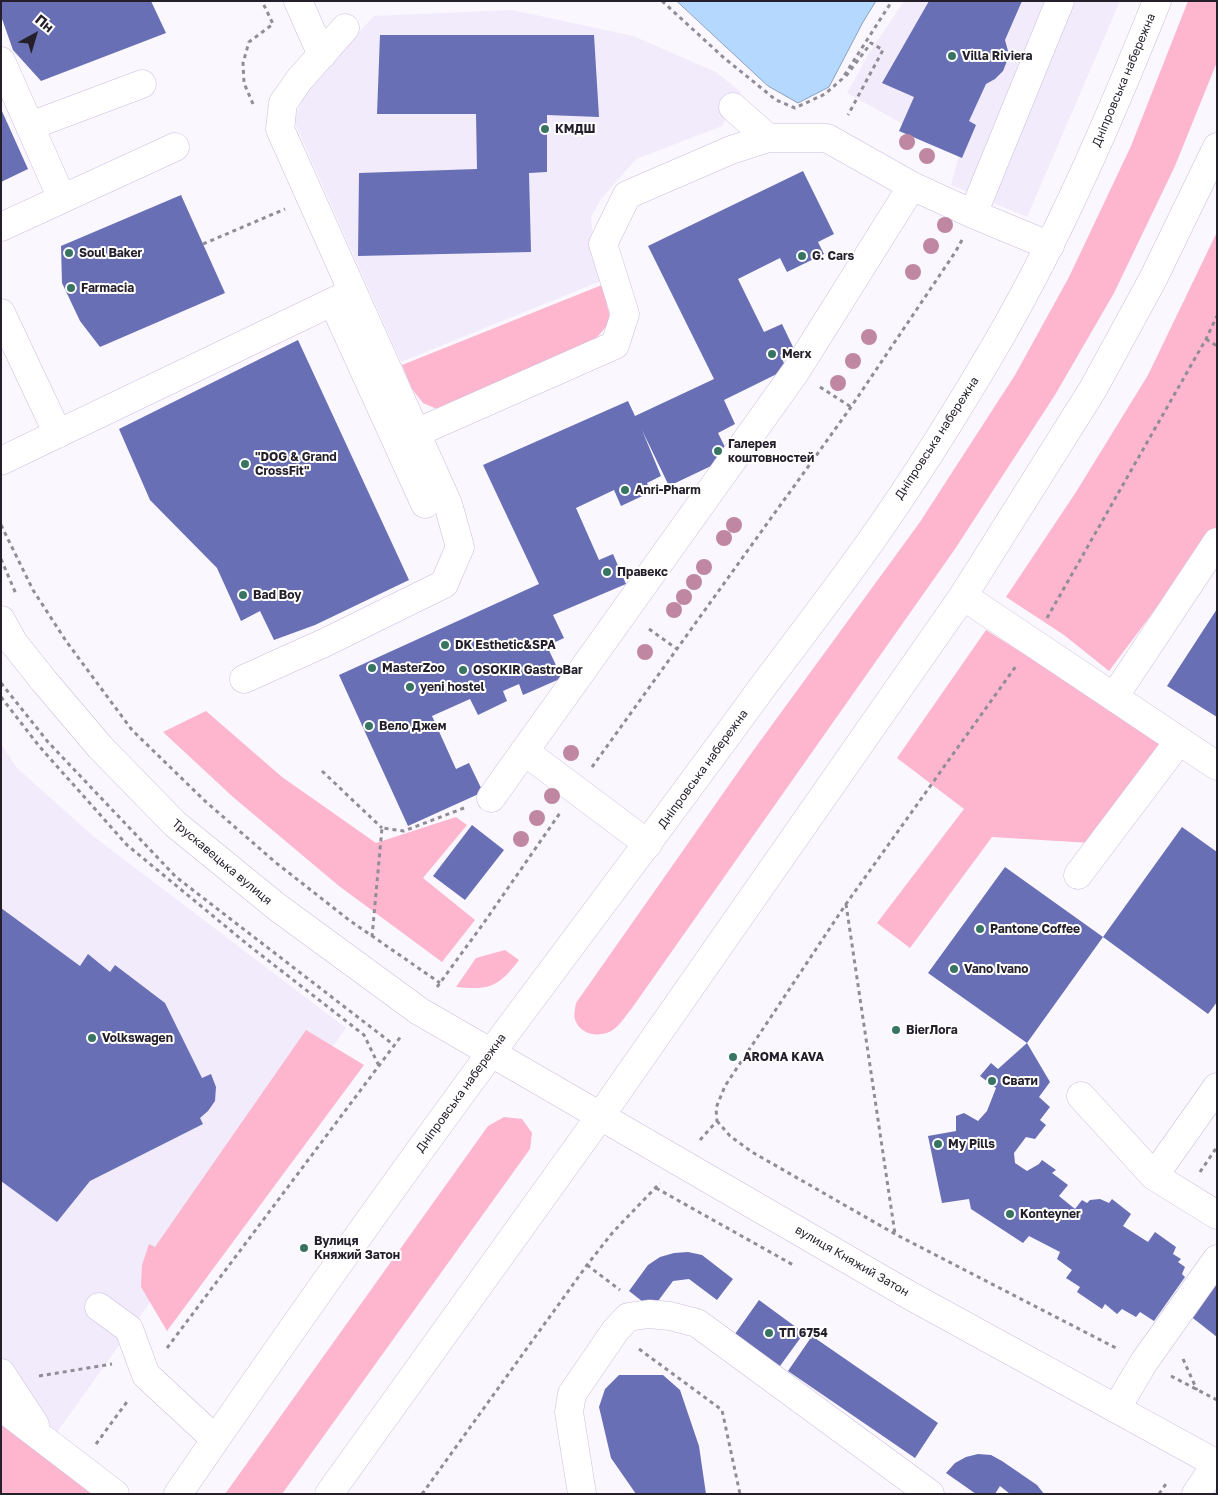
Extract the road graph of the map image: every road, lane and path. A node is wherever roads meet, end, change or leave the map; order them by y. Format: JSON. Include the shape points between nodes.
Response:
{"nodes":[{"id":1,"x":298,"y":1,"type":"edge"},
{"id":2,"x":662,"y":1,"type":"edge"},
{"id":3,"x":892,"y":1,"type":"edge"},
{"id":4,"x":1060,"y":1,"type":"edge"},
{"id":5,"x":1157,"y":1,"type":"edge"},
{"id":6,"x":345,"y":28,"type":"dead end"},
{"id":7,"x":322,"y":55,"type":"junction"},
{"id":8,"x":1,"y":61,"type":"edge"},
{"id":9,"x":842,"y":79,"type":"junction"},
{"id":10,"x":865,"y":82,"type":"dead end"},
{"id":11,"x":142,"y":84,"type":"dead end"},
{"id":12,"x":732,"y":108,"type":"dead end"},
{"id":13,"x":30,"y":126,"type":"junction"},
{"id":14,"x":768,"y":138,"type":"junction"},
{"id":15,"x":175,"y":147,"type":"dead end"},
{"id":16,"x":1217,"y":147,"type":"edge"},
{"id":17,"x":912,"y":186,"type":"junction"},
{"id":18,"x":62,"y":199,"type":"junction"},
{"id":19,"x":311,"y":199,"type":"junction"},
{"id":20,"x":973,"y":214,"type":"junction"},
{"id":21,"x":1,"y":227,"type":"edge"},
{"id":22,"x":203,"y":244,"type":"dead end"},
{"id":23,"x":1050,"y":246,"type":"junction"},
{"id":24,"x":343,"y":297,"type":"junction"},
{"id":25,"x":1,"y":313,"type":"edge"},
{"id":26,"x":1217,"y":316,"type":"edge"},
{"id":27,"x":1206,"y":339,"type":"junction"},
{"id":28,"x":1217,"y":346,"type":"edge"},
{"id":29,"x":796,"y":371,"type":"junction"},
{"id":30,"x":851,"y":407,"type":"junction"},
{"id":31,"x":416,"y":432,"type":"junction"},
{"id":32,"x":58,"y":434,"type":"junction"},
{"id":33,"x":1,"y":461,"type":"edge"},
{"id":34,"x":425,"y":504,"type":"dead end"},
{"id":35,"x":1,"y":524,"type":"edge"},
{"id":36,"x":1217,"y":542,"type":"edge"},
{"id":37,"x":1,"y":559,"type":"edge"},
{"id":38,"x":963,"y":596,"type":"junction"},
{"id":39,"x":18,"y":597,"type":"dead end"},
{"id":40,"x":624,"y":611,"type":"junction"},
{"id":41,"x":5,"y":634,"type":"edge"},
{"id":42,"x":1033,"y":643,"type":"junction"},
{"id":43,"x":677,"y":649,"type":"junction"},
{"id":44,"x":244,"y":679,"type":"dead end"},
{"id":45,"x":1,"y":697,"type":"edge"},
{"id":46,"x":1114,"y":697,"type":"junction"},
{"id":47,"x":1179,"y":741,"type":"junction"},
{"id":48,"x":524,"y":750,"type":"junction"},
{"id":49,"x":1217,"y":766,"type":"edge"},
{"id":50,"x":322,"y":770,"type":"dead end"},
{"id":51,"x":576,"y":789,"type":"junction"},
{"id":52,"x":491,"y":798,"type":"joint"},
{"id":53,"x":382,"y":828,"type":"junction"},
{"id":54,"x":648,"y":844,"type":"junction"},
{"id":55,"x":1078,"y":875,"type":"dead end"},
{"id":56,"x":846,"y":904,"type":"junction"},
{"id":57,"x":372,"y":937,"type":"junction"},
{"id":58,"x":440,"y":983,"type":"junction"},
{"id":59,"x":420,"y":1011,"type":"junction"},
{"id":60,"x":491,"y":1052,"type":"junction"},
{"id":61,"x":379,"y":1066,"type":"junction"},
{"id":62,"x":1217,"y":1087,"type":"edge"},
{"id":63,"x":1082,"y":1096,"type":"dead end"},
{"id":64,"x":601,"y":1115,"type":"junction"},
{"id":65,"x":717,"y":1121,"type":"junction"},
{"id":66,"x":680,"y":1161,"type":"junction"},
{"id":67,"x":1154,"y":1176,"type":"junction"},
{"id":68,"x":1217,"y":1215,"type":"edge"},
{"id":69,"x":896,"y":1234,"type":"junction"},
{"id":70,"x":1217,"y":1259,"type":"edge"},
{"id":71,"x":587,"y":1265,"type":"junction"},
{"id":72,"x":99,"y":1307,"type":"dead end"},
{"id":73,"x":615,"y":1331,"type":"junction"},
{"id":74,"x":1144,"y":1362,"type":"junction"},
{"id":75,"x":146,"y":1375,"type":"junction"},
{"id":76,"x":4,"y":1377,"type":"edge"},
{"id":77,"x":1217,"y":1400,"type":"edge"},
{"id":78,"x":1,"y":1408,"type":"edge"},
{"id":79,"x":1116,"y":1409,"type":"junction"},
{"id":80,"x":45,"y":1439,"type":"junction"},
{"id":81,"x":215,"y":1439,"type":"junction"},
{"id":82,"x":1216,"y":1464,"type":"edge"},
{"id":83,"x":79,"y":1468,"type":"junction"},
{"id":84,"x":115,"y":1494,"type":"edge"},
{"id":85,"x":178,"y":1494,"type":"edge"},
{"id":86,"x":329,"y":1494,"type":"edge"},
{"id":87,"x":422,"y":1494,"type":"edge"},
{"id":88,"x":582,"y":1494,"type":"edge"},
{"id":89,"x":740,"y":1494,"type":"edge"},
{"id":90,"x":930,"y":1494,"type":"edge"},
{"id":91,"x":1196,"y":1494,"type":"edge"}],
"edges":[{"from":1,"to":7,"type":"main road"},
{"from":2,"to":9,"type":"path","via":[[776,100],[795,108],[825,94]]},
{"from":3,"to":9,"type":"path"},
{"from":4,"to":20,"type":"main road"},
{"from":5,"to":23,"type":"main road","name":"Дніпровська набережна","via":[[1128,75]]},
{"from":6,"to":7,"type":"main road"},
{"from":7,"to":19,"type":"main road","via":[[283,103],[280,129]]},
{"from":8,"to":13,"type":"main road"},
{"from":9,"to":10,"type":"path","via":[[871,43],[883,50]]},
{"from":11,"to":13,"type":"main road"},
{"from":12,"to":14,"type":"main road"},
{"from":13,"to":18,"type":"main road"},
{"from":14,"to":17,"type":"main road","via":[[827,138]]},
{"from":14,"to":31,"type":"main road","via":[[731,150],[627,195],[602,244],[625,314],[615,344]]},
{"from":15,"to":18,"type":"main road"},
{"from":16,"to":38,"type":"main road","via":[[1153,279],[1093,388]]},
{"from":17,"to":20,"type":"main road"},
{"from":17,"to":29,"type":"main road"},
{"from":18,"to":21,"type":"main road"},
{"from":19,"to":22,"type":"path"},
{"from":19,"to":24,"type":"main road"},
{"from":20,"to":23,"type":"main road"},
{"from":20,"to":30,"type":"path","via":[[956,251]]},
{"from":23,"to":54,"type":"main road","name":"Дніпровська набережна","via":[[950,421],[868,544]]},
{"from":24,"to":31,"type":"main road"},
{"from":24,"to":32,"type":"main road"},
{"from":24,"to":34,"type":"main road"},
{"from":25,"to":32,"type":"main road"},
{"from":26,"to":27,"type":"path"},
{"from":27,"to":28,"type":"path"},
{"from":27,"to":42,"type":"path"},
{"from":29,"to":30,"type":"path"},
{"from":29,"to":40,"type":"main road"},
{"from":30,"to":43,"type":"path"},
{"from":31,"to":44,"type":"main road","via":[[448,504],[460,547],[444,584]]},
{"from":32,"to":33,"type":"main road"},
{"from":35,"to":57,"type":"path","via":[[32,590],[132,730],[275,862]]},
{"from":36,"to":46,"type":"main road"},
{"from":37,"to":39,"type":"path"},
{"from":38,"to":42,"type":"main road"},
{"from":38,"to":64,"type":"main road"},
{"from":40,"to":43,"type":"path"},
{"from":40,"to":48,"type":"main road"},
{"from":41,"to":59,"type":"main road","name":"Трускавецька вулиця","via":[[100,747],[175,824],[277,907]]},
{"from":42,"to":46,"type":"main road"},
{"from":42,"to":56,"type":"path"},
{"from":43,"to":51,"type":"path"},
{"from":45,"to":61,"type":"path","via":[[39,746],[127,845],[364,1035]]},
{"from":46,"to":47,"type":"main road"},
{"from":47,"to":49,"type":"main road"},
{"from":47,"to":55,"type":"main road"},
{"from":48,"to":51,"type":"main road"},
{"from":48,"to":52,"type":"main road"},
{"from":50,"to":53,"type":"path"},
{"from":51,"to":54,"type":"main road"},
{"from":51,"to":58,"type":"path"},
{"from":52,"to":53,"type":"path","via":[[404,831]]},
{"from":53,"to":57,"type":"path"},
{"from":54,"to":60,"type":"main road","name":"Дніпровська набережна"},
{"from":56,"to":65,"type":"path","via":[[725,1086],[716,1108]]},
{"from":56,"to":69,"type":"path"},
{"from":57,"to":58,"type":"path"},
{"from":58,"to":59,"type":"path"},
{"from":59,"to":60,"type":"main road","name":"Трускавецька вулиця"},
{"from":59,"to":61,"type":"path"},
{"from":60,"to":64,"type":"main road","name":"вулиця Княжий Затон"},
{"from":60,"to":81,"type":"main road","name":"Дніпровська набережна"},
{"from":61,"to":75,"type":"path"},
{"from":62,"to":67,"type":"main road"},
{"from":63,"to":67,"type":"main road"},
{"from":64,"to":66,"type":"main road","name":"вулиця Княжий Затон"},
{"from":64,"to":86,"type":"main road"},
{"from":65,"to":66,"type":"path"},
{"from":65,"to":69,"type":"path","via":[[730,1136],[752,1152]]},
{"from":66,"to":71,"type":"path","via":[[613,1232]]},
{"from":66,"to":79,"type":"main road","name":"вулиця Княжий Затон","via":[[909,1295]]},
{"from":67,"to":68,"type":"main road"},
{"from":69,"to":74,"type":"path"},
{"from":70,"to":74,"type":"main road"},
{"from":71,"to":73,"type":"path","via":[[621,1290]]},
{"from":71,"to":87,"type":"path"},
{"from":72,"to":75,"type":"main road","via":[[129,1329]]},
{"from":73,"to":88,"type":"main road","via":[[572,1394],[569,1412]]},
{"from":73,"to":89,"type":"path","via":[[722,1410]]},
{"from":73,"to":90,"type":"main road","via":[[628,1317],[649,1314],[697,1324]]},
{"from":74,"to":77,"type":"path"},
{"from":74,"to":79,"type":"main road"},
{"from":75,"to":76,"type":"path","via":[[117,1364]]},
{"from":75,"to":81,"type":"main road"},
{"from":75,"to":83,"type":"path"},
{"from":76,"to":80,"type":"main road"},
{"from":78,"to":80,"type":"main road"},
{"from":79,"to":82,"type":"main road","name":"вулиця Княжий Затон"},
{"from":80,"to":83,"type":"main road"},
{"from":81,"to":85,"type":"main road","name":"Дніпровська набережна"},
{"from":82,"to":91,"type":"main road"},
{"from":83,"to":84,"type":"main road"}]}
